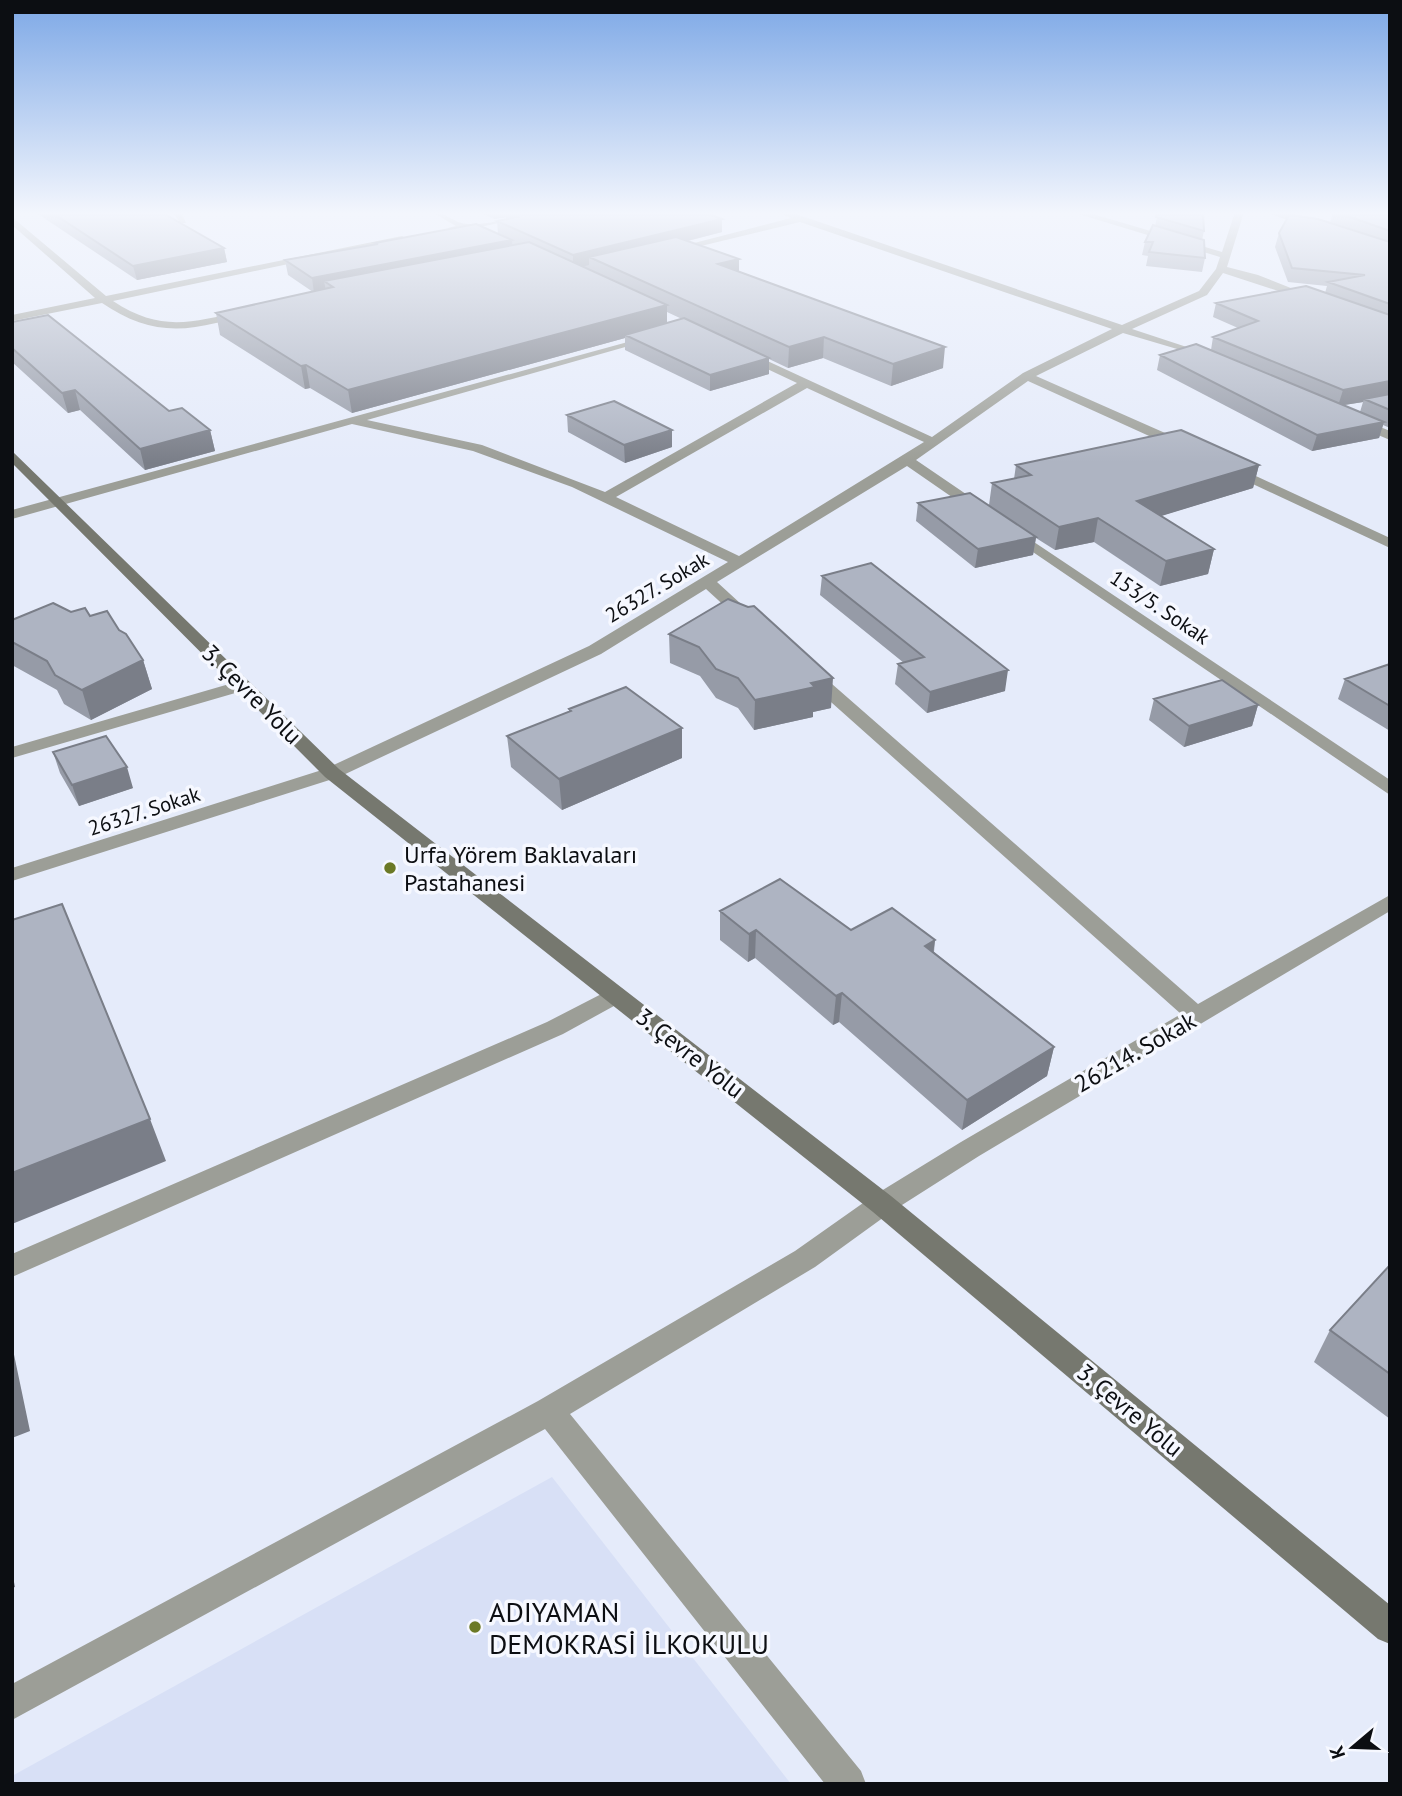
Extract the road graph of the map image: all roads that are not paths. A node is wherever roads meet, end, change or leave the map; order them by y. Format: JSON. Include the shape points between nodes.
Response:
{"nodes":[{"id":1,"x":99,"y":296,"type":"edge"},
{"id":2,"x":119,"y":296,"type":"edge"},
{"id":3,"x":1023,"y":296,"type":"edge"},
{"id":4,"x":1196,"y":296,"type":"edge"},
{"id":5,"x":1306,"y":296,"type":"edge"},
{"id":6,"x":103,"y":299,"type":"junction"},
{"id":7,"x":1328,"y":304,"type":"edge"},
{"id":8,"x":250,"y":313,"type":"edge"},
{"id":9,"x":12,"y":318,"type":"edge"},
{"id":10,"x":1122,"y":328,"type":"junction"},
{"id":11,"x":673,"y":331,"type":"edge"},
{"id":12,"x":734,"y":350,"type":"edge"},
{"id":13,"x":1222,"y":363,"type":"edge"},
{"id":14,"x":1027,"y":376,"type":"junction"},
{"id":15,"x":807,"y":383,"type":"junction"},
{"id":16,"x":1354,"y":412,"type":"edge"},
{"id":17,"x":354,"y":420,"type":"junction"},
{"id":18,"x":1390,"y":436,"type":"edge"},
{"id":19,"x":931,"y":441,"type":"junction"},
{"id":20,"x":12,"y":455,"type":"edge"},
{"id":21,"x":907,"y":460,"type":"junction"},
{"id":22,"x":605,"y":498,"type":"junction"},
{"id":23,"x":59,"y":503,"type":"junction"},
{"id":24,"x":12,"y":515,"type":"edge"},
{"id":25,"x":1390,"y":544,"type":"edge"},
{"id":26,"x":740,"y":562,"type":"junction"},
{"id":27,"x":707,"y":582,"type":"junction"},
{"id":28,"x":766,"y":635,"type":"edge"},
{"id":29,"x":796,"y":662,"type":"edge"},
{"id":30,"x":243,"y":685,"type":"junction"},
{"id":31,"x":12,"y":753,"type":"edge"},
{"id":32,"x":332,"y":774,"type":"junction"},
{"id":33,"x":1390,"y":789,"type":"edge"},
{"id":34,"x":12,"y":875,"type":"edge"},
{"id":35,"x":1390,"y":902,"type":"edge"},
{"id":36,"x":615,"y":995,"type":"junction"},
{"id":37,"x":1197,"y":1016,"type":"junction"},
{"id":38,"x":882,"y":1204,"type":"junction"},
{"id":39,"x":12,"y":1266,"type":"edge"},
{"id":40,"x":549,"y":1411,"type":"junction"},
{"id":41,"x":1390,"y":1627,"type":"edge"},
{"id":42,"x":12,"y":1703,"type":"edge"},
{"id":43,"x":848,"y":1784,"type":"edge"}],
"edges":[{"from":1,"to":6,"type":"street"},
{"from":2,"to":6,"type":"street"},
{"from":3,"to":10,"type":"street"},
{"from":4,"to":10,"type":"street","name":"26327. Sokak"},
{"from":5,"to":7,"type":"street"},
{"from":6,"to":8,"type":"street","via":[[140,322],[158,326]]},
{"from":6,"to":9,"type":"street"},
{"from":10,"to":13,"type":"street"},
{"from":10,"to":14,"type":"street","name":"26327. Sokak"},
{"from":11,"to":17,"type":"street"},
{"from":12,"to":15,"type":"street"},
{"from":14,"to":19,"type":"street","name":"26327. Sokak"},
{"from":14,"to":25,"type":"street"},
{"from":15,"to":19,"type":"street"},
{"from":15,"to":22,"type":"street"},
{"from":16,"to":18,"type":"street"},
{"from":17,"to":22,"type":"street","via":[[477,447]]},
{"from":17,"to":23,"type":"street"},
{"from":19,"to":21,"type":"street","name":"26327. Sokak"},
{"from":20,"to":23,"type":"main road","name":"3. Çevre Yolu"},
{"from":21,"to":26,"type":"street","name":"26327. Sokak"},
{"from":21,"to":33,"type":"street","name":"153/5. Sokak"},
{"from":22,"to":26,"type":"street"},
{"from":23,"to":24,"type":"street"},
{"from":23,"to":30,"type":"main road","name":"3. Çevre Yolu"},
{"from":26,"to":27,"type":"street","name":"26327. Sokak"},
{"from":27,"to":28,"type":"street"},
{"from":27,"to":32,"type":"street","name":"26327. Sokak","via":[[595,650]]},
{"from":29,"to":37,"type":"street"},
{"from":30,"to":31,"type":"street"},
{"from":30,"to":32,"type":"main road","name":"3. Çevre Yolu"},
{"from":32,"to":34,"type":"street","name":"26327. Sokak"},
{"from":32,"to":36,"type":"main road","name":"3. Çevre Yolu"},
{"from":35,"to":37,"type":"street","name":"26214. Sokak"},
{"from":36,"to":38,"type":"main road","name":"3. Çevre Yolu"},
{"from":36,"to":39,"type":"street","via":[[555,1028]]},
{"from":37,"to":38,"type":"street","name":"26214. Sokak"},
{"from":38,"to":40,"type":"street","name":"26214. Sokak","via":[[805,1259]]},
{"from":38,"to":41,"type":"main road","name":"3. Çevre Yolu"},
{"from":40,"to":42,"type":"street","name":"26214. Sokak"},
{"from":40,"to":43,"type":"street"}]}
